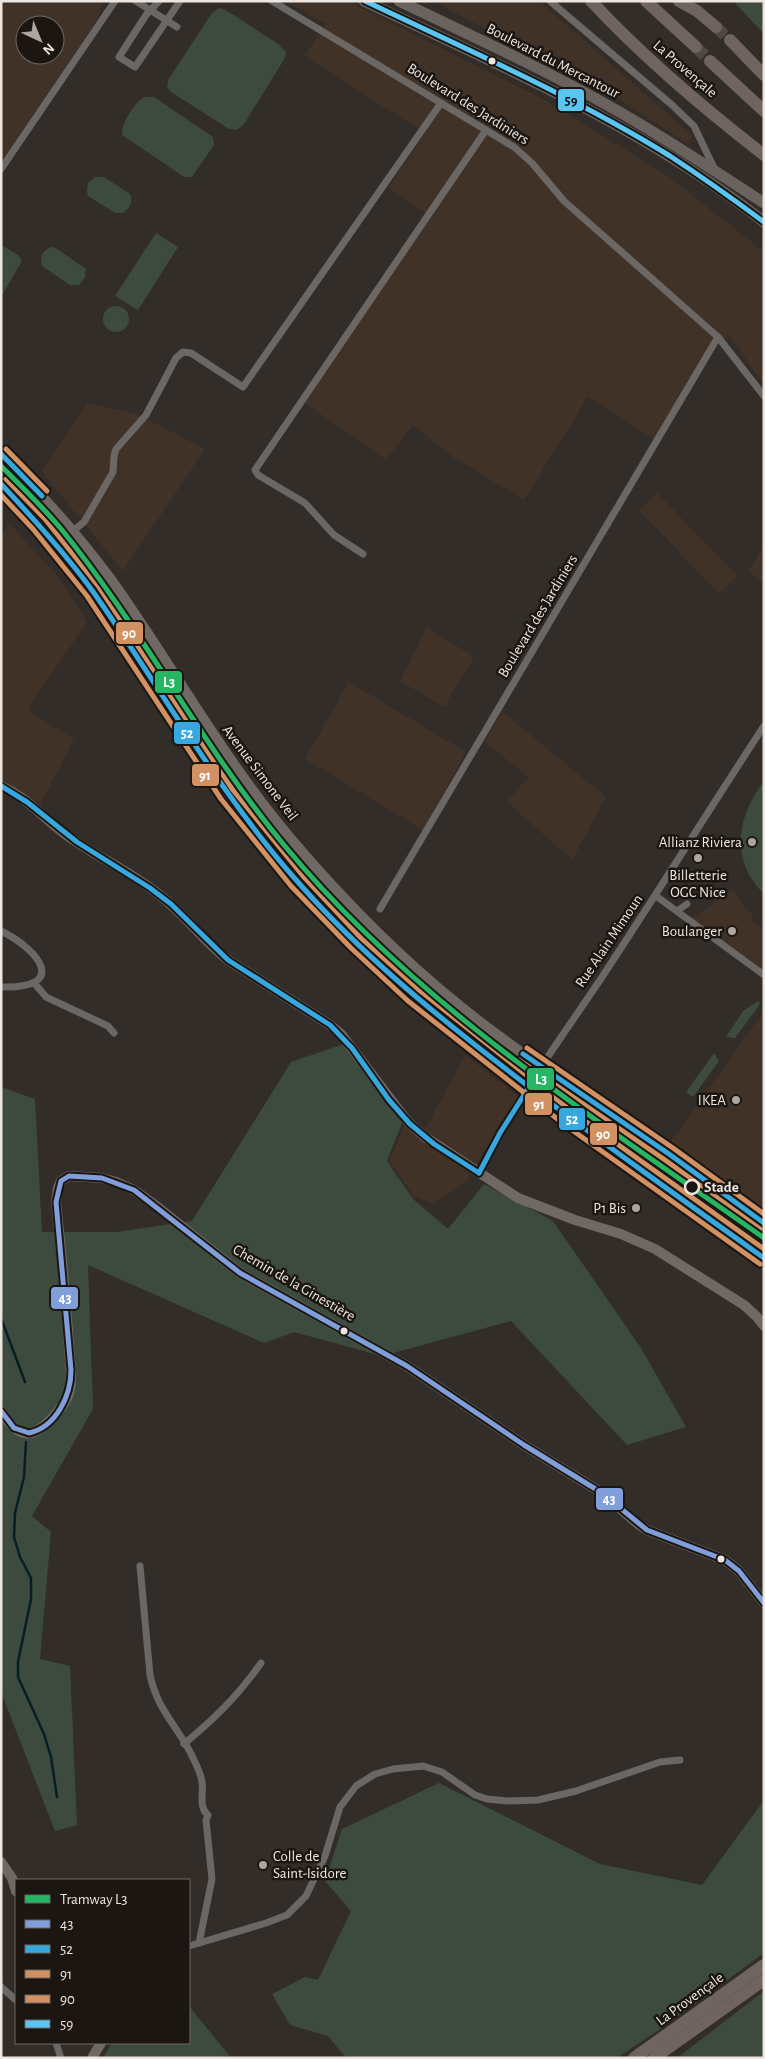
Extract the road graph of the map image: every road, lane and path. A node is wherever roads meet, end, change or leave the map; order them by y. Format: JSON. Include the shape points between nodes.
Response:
{"nodes":[{"id":1,"x":114,"y":1,"type":"edge"},
{"id":2,"x":136,"y":1,"type":"edge"},
{"id":3,"x":159,"y":1,"type":"edge"},
{"id":4,"x":180,"y":1,"type":"edge"},
{"id":5,"x":272,"y":1,"type":"edge"},
{"id":6,"x":364,"y":1,"type":"edge"},
{"id":7,"x":399,"y":1,"type":"edge"},
{"id":8,"x":550,"y":1,"type":"edge"},
{"id":9,"x":591,"y":1,"type":"edge"},
{"id":10,"x":646,"y":1,"type":"edge"},
{"id":11,"x":679,"y":1,"type":"edge"},
{"id":12,"x":150,"y":10,"type":"junction"},
{"id":13,"x":166,"y":20,"type":"junction"},
{"id":14,"x":177,"y":27,"type":"dead end"},
{"id":15,"x":716,"y":27,"type":"tunnel mouth"},
{"id":16,"x":730,"y":40,"type":"tunnel mouth"},
{"id":17,"x":696,"y":47,"type":"tunnel mouth"},
{"id":18,"x":710,"y":61,"type":"tunnel mouth"},
{"id":19,"x":764,"y":75,"type":"edge"},
{"id":20,"x":441,"y":103,"type":"junction"},
{"id":21,"x":764,"y":111,"type":"edge"},
{"id":22,"x":486,"y":130,"type":"junction"},
{"id":23,"x":764,"y":154,"type":"edge"},
{"id":24,"x":1,"y":169,"type":"edge"},
{"id":25,"x":716,"y":172,"type":"junction"},
{"id":26,"x":764,"y":203,"type":"edge"},
{"id":27,"x":764,"y":222,"type":"edge"},
{"id":28,"x":718,"y":337,"type":"junction"},
{"id":29,"x":764,"y":396,"type":"edge"},
{"id":30,"x":1,"y":454,"type":"edge"},
{"id":31,"x":1,"y":484,"type":"edge"},
{"id":32,"x":73,"y":531,"type":"junction"},
{"id":33,"x":363,"y":554,"type":"dead end"},
{"id":34,"x":764,"y":726,"type":"edge"},
{"id":35,"x":1,"y":786,"type":"edge"},
{"id":36,"x":656,"y":896,"type":"junction"},
{"id":37,"x":687,"y":904,"type":"dead end"},
{"id":38,"x":380,"y":909,"type":"dead end"},
{"id":39,"x":677,"y":911,"type":"junction"},
{"id":40,"x":1,"y":931,"type":"edge"},
{"id":41,"x":764,"y":975,"type":"edge"},
{"id":42,"x":35,"y":984,"type":"junction"},
{"id":43,"x":1,"y":988,"type":"edge"},
{"id":44,"x":114,"y":1032,"type":"dead end"},
{"id":45,"x":542,"y":1067,"type":"junction"},
{"id":46,"x":529,"y":1086,"type":"junction"},
{"id":47,"x":479,"y":1173,"type":"junction"},
{"id":48,"x":764,"y":1223,"type":"edge"},
{"id":49,"x":764,"y":1258,"type":"edge"},
{"id":50,"x":764,"y":1326,"type":"edge"},
{"id":51,"x":1,"y":1412,"type":"edge"},
{"id":52,"x":140,"y":1566,"type":"dead end"},
{"id":53,"x":764,"y":1602,"type":"edge"},
{"id":54,"x":261,"y":1663,"type":"dead end"},
{"id":55,"x":184,"y":1744,"type":"junction"},
{"id":56,"x":680,"y":1760,"type":"dead end"},
{"id":57,"x":1,"y":1862,"type":"edge"},
{"id":58,"x":15,"y":1888,"type":"edge"},
{"id":59,"x":199,"y":1943,"type":"junction"},
{"id":60,"x":190,"y":1946,"type":"edge"},
{"id":61,"x":764,"y":1965,"type":"edge"},
{"id":62,"x":764,"y":1980,"type":"edge"},
{"id":63,"x":1,"y":1987,"type":"edge"},
{"id":64,"x":15,"y":1999,"type":"edge"},
{"id":65,"x":56,"y":2044,"type":"edge"},
{"id":66,"x":100,"y":2044,"type":"edge"},
{"id":67,"x":61,"y":2058,"type":"edge"},
{"id":68,"x":92,"y":2058,"type":"edge"},
{"id":69,"x":634,"y":2058,"type":"edge"},
{"id":70,"x":654,"y":2058,"type":"edge"}],
"edges":[{"from":1,"to":24,"type":"street"},
{"from":2,"to":12,"type":"street"},
{"from":3,"to":12,"type":"street"},
{"from":4,"to":13,"type":"street"},
{"from":5,"to":20,"type":"street","name":"Boulevard des Jardiniers"},
{"from":6,"to":27,"type":"main road","name":"Boulevard du Mercantour","via":[[537,82],[615,124],[708,182]]},
{"from":7,"to":25,"type":"main road","name":"Boulevard du Mercantour","via":[[539,69],[615,110]]},
{"from":8,"to":25,"type":"street","via":[[694,126]]},
{"from":9,"to":23,"type":"highway","name":"La Provençale","via":[[661,71]]},
{"from":10,"to":17,"type":"highway","name":"La Provençale"},
{"from":11,"to":15,"type":"highway"},
{"from":12,"to":13,"type":"street"},
{"from":12,"to":13,"type":"street","via":[[119,57],[135,67]]},
{"from":13,"to":14,"type":"street"},
{"from":16,"to":19,"type":"highway"},
{"from":18,"to":21,"type":"highway","name":"La Provençale"},
{"from":20,"to":22,"type":"street","name":"Boulevard des Jardiniers"},
{"from":20,"to":32,"type":"street","via":[[243,387],[191,352],[183,352],[176,358],[146,415],[116,449],[113,472],[84,522]]},
{"from":22,"to":28,"type":"street","name":"Boulevard des Jardiniers","via":[[524,154],[564,201]]},
{"from":22,"to":33,"type":"street","via":[[255,470],[258,475],[305,503],[334,535]]},
{"from":25,"to":26,"type":"main road","name":"Boulevard du Mercantour"},
{"from":28,"to":29,"type":"street","name":"Boulevard des Jardiniers"},
{"from":28,"to":38,"type":"street","name":"Boulevard des Jardiniers"},
{"from":30,"to":32,"type":"main road","name":"Avenue Simone Veil"},
{"from":31,"to":46,"type":"main road","via":[[81,576],[212,773],[297,880],[356,943],[413,995]]},
{"from":32,"to":45,"type":"main road","name":"Avenue Simone Veil","via":[[128,606],[244,781],[308,859],[369,925],[422,974],[485,1026]]},
{"from":34,"to":36,"type":"street","name":"Rue Alain Mimoun"},
{"from":35,"to":47,"type":"main road","via":[[26,799],[70,837],[162,897],[228,960],[330,1025],[353,1048],[409,1123]]},
{"from":36,"to":39,"type":"street"},
{"from":36,"to":45,"type":"street","name":"Rue Alain Mimoun"},
{"from":37,"to":39,"type":"street"},
{"from":39,"to":41,"type":"street"},
{"from":40,"to":42,"type":"street","via":[[34,954],[41,964],[43,972]]},
{"from":42,"to":43,"type":"street"},
{"from":42,"to":44,"type":"street","via":[[46,997],[108,1026]]},
{"from":45,"to":46,"type":"street","name":"Rue Alain Mimoun"},
{"from":45,"to":48,"type":"main road","name":"Avenue Simone Veil"},
{"from":46,"to":47,"type":"street","name":"Rue Alain Mimoun"},
{"from":46,"to":49,"type":"main road"},
{"from":47,"to":50,"type":"main road","via":[[518,1198],[655,1249],[744,1305]]},
{"from":51,"to":53,"type":"main road","name":"Chemin de la Ginestière","via":[[14,1428],[32,1433],[58,1411],[68,1397],[69,1350],[56,1202],[58,1188],[68,1176],[102,1178],[134,1190],[240,1272],[407,1366],[524,1446],[602,1493],[647,1530],[725,1560],[739,1571]]},
{"from":52,"to":55,"type":"street","via":[[154,1692]]},
{"from":54,"to":55,"type":"street","via":[[244,1688]]},
{"from":55,"to":59,"type":"street","via":[[194,1759],[202,1782],[202,1806],[208,1815],[212,1878]]},
{"from":56,"to":59,"type":"street","via":[[660,1762],[576,1791],[538,1800],[487,1799],[475,1795],[442,1772],[424,1766],[375,1774],[356,1786],[340,1807],[325,1856],[306,1896],[287,1915]]},
{"from":57,"to":58,"type":"main road"},
{"from":59,"to":60,"type":"street"},
{"from":61,"to":69,"type":"highway","name":"La Provençale"},
{"from":62,"to":70,"type":"highway","name":"La Provençale"},
{"from":63,"to":64,"type":"street"},
{"from":65,"to":67,"type":"street"},
{"from":66,"to":68,"type":"main road"}]}
